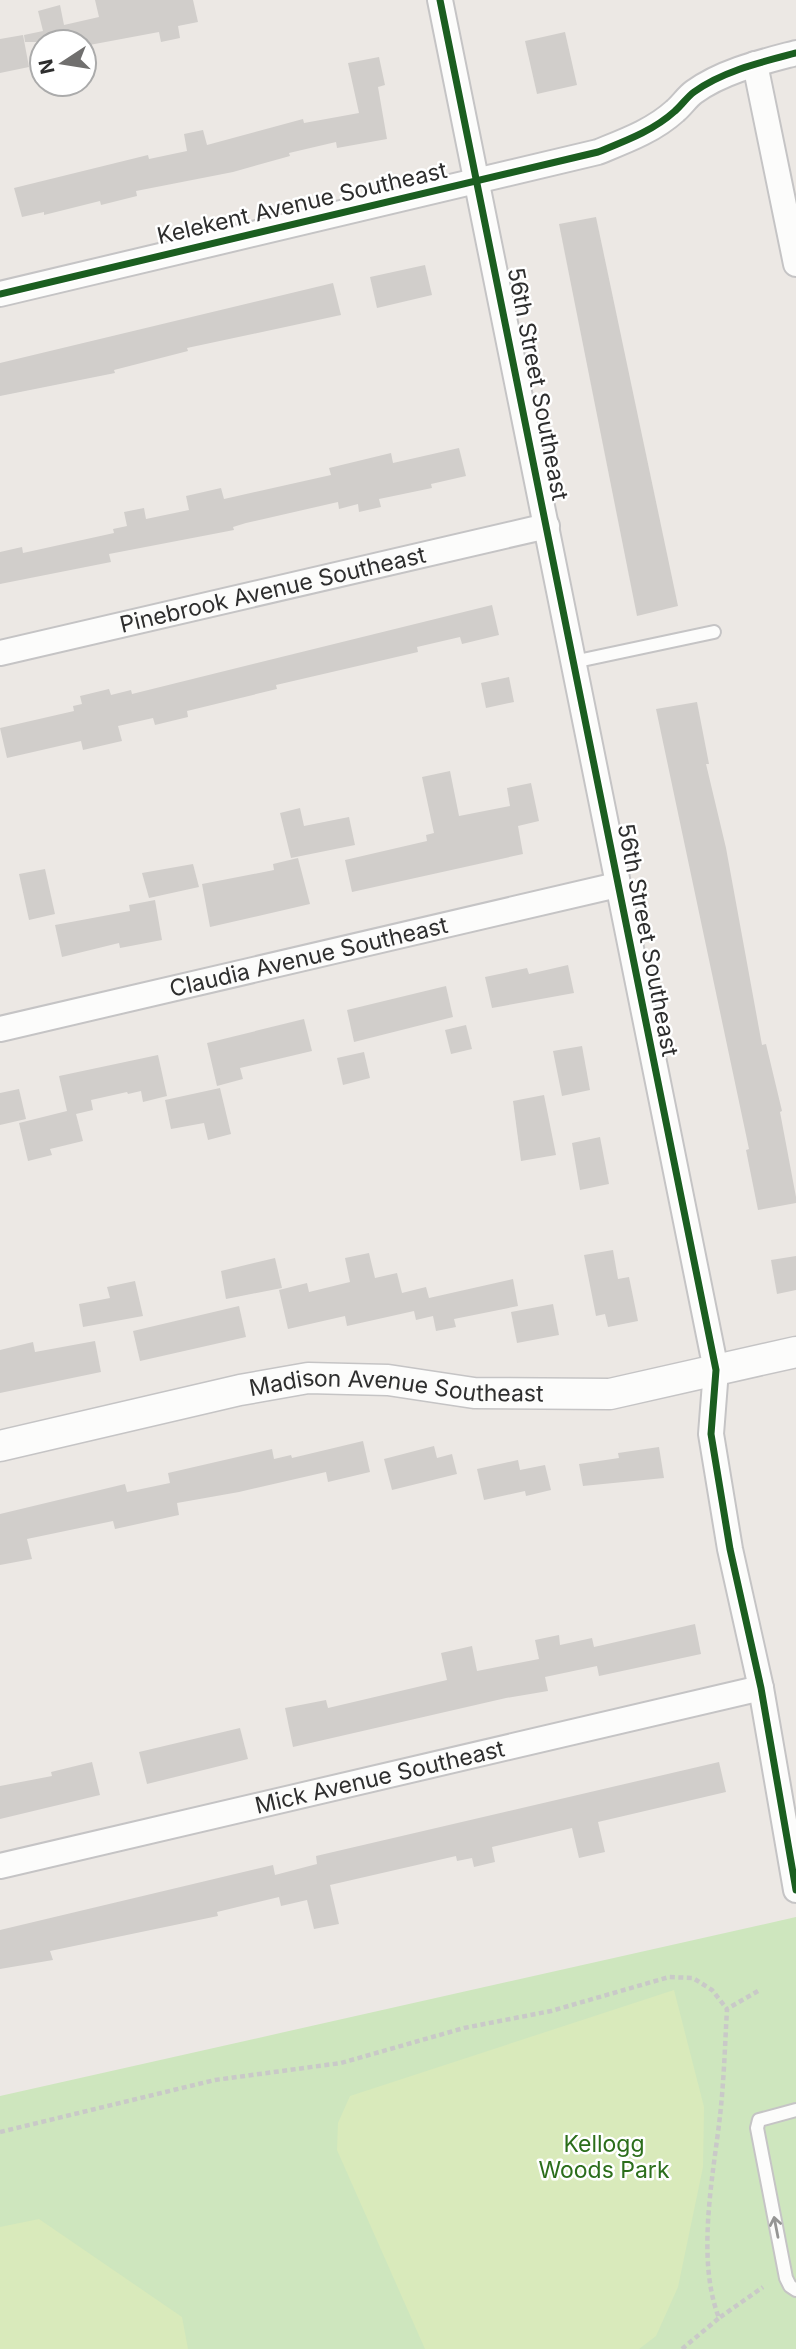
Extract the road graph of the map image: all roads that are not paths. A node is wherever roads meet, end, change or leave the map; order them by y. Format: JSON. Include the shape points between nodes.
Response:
{"nodes":[{"id":1,"x":440,"y":0,"type":"edge"},
{"id":2,"x":796,"y":53,"type":"edge"},
{"id":3,"x":755,"y":64,"type":"junction"},
{"id":4,"x":478,"y":181,"type":"junction"},
{"id":5,"x":796,"y":262,"type":"edge"},
{"id":6,"x":0,"y":294,"type":"edge"},
{"id":7,"x":547,"y":526,"type":"junction"},
{"id":8,"x":714,"y":632,"type":"dead end"},
{"id":9,"x":0,"y":653,"type":"edge"},
{"id":10,"x":573,"y":662,"type":"junction"},
{"id":11,"x":617,"y":885,"type":"junction"},
{"id":12,"x":0,"y":1029,"type":"edge"},
{"id":13,"x":796,"y":1352,"type":"edge"},
{"id":14,"x":716,"y":1370,"type":"junction"},
{"id":15,"x":0,"y":1446,"type":"edge"},
{"id":16,"x":761,"y":1688,"type":"junction"},
{"id":17,"x":0,"y":1867,"type":"edge"},
{"id":18,"x":796,"y":1890,"type":"edge"},
{"id":19,"x":796,"y":2110,"type":"edge"},
{"id":20,"x":796,"y":2290,"type":"edge"}],
"edges":[{"from":1,"to":4,"type":"street","name":"56th Street Southeast"},
{"from":2,"to":3,"type":"street","name":"Kelekent Avenue Southeast"},
{"from":3,"to":4,"type":"street","name":"Kelekent Avenue Southeast","via":[[694,92],[641,135],[598,152]]},
{"from":3,"to":5,"type":"street"},
{"from":4,"to":6,"type":"street","name":"Kelekent Avenue Southeast"},
{"from":4,"to":7,"type":"street","name":"56th Street Southeast"},
{"from":7,"to":9,"type":"street","name":"Pinebrook Avenue Southeast"},
{"from":7,"to":10,"type":"street","name":"56th Street Southeast"},
{"from":8,"to":10,"type":"lane"},
{"from":10,"to":11,"type":"street","name":"56th Street Southeast"},
{"from":11,"to":12,"type":"street","name":"Claudia Avenue Southeast"},
{"from":11,"to":14,"type":"street","name":"56th Street Southeast"},
{"from":13,"to":14,"type":"street","name":"Madison Avenue Southeast"},
{"from":14,"to":15,"type":"street","name":"Madison Avenue Southeast","via":[[610,1394],[474,1393],[388,1380],[308,1378]]},
{"from":14,"to":16,"type":"street","name":"56th Street Southeast","via":[[711,1434],[730,1549]]},
{"from":16,"to":17,"type":"street","name":"Mick Avenue Southeast"},
{"from":16,"to":18,"type":"street","name":"56th Street Southeast"},
{"from":20,"to":19,"type":"lane","one_way":true,"via":[[786,2278],[757,2128],[764,2116]]}]}
